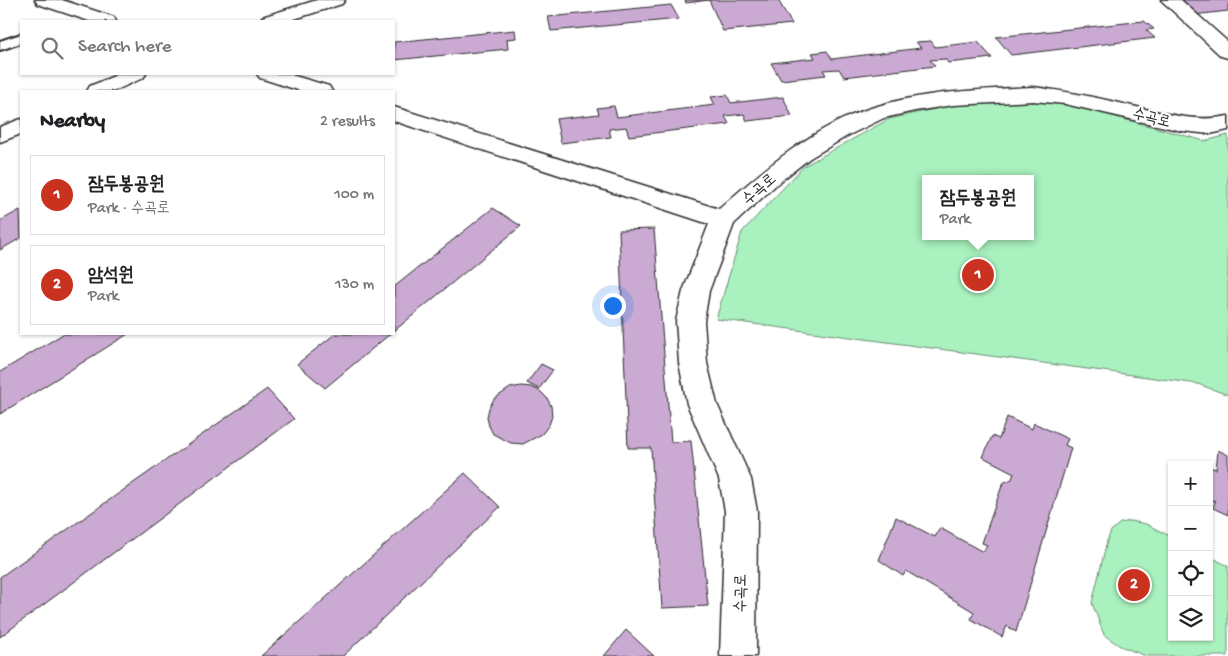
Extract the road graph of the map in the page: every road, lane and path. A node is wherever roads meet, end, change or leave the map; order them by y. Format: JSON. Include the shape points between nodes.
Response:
{"nodes":[{"id":1,"x":44,"y":0,"type":"edge"},
{"id":2,"x":336,"y":0,"type":"edge"},
{"id":3,"x":1170,"y":0,"type":"edge"},
{"id":4,"x":82,"y":13,"type":"junction"},
{"id":5,"x":64,"y":20,"type":"edge"},
{"id":6,"x":104,"y":20,"type":"edge"},
{"id":7,"x":272,"y":20,"type":"edge"},
{"id":8,"x":20,"y":38,"type":"edge"},
{"id":9,"x":0,"y":46,"type":"edge"},
{"id":10,"x":1228,"y":52,"type":"edge"},
{"id":11,"x":134,"y":75,"type":"edge"},
{"id":12,"x":270,"y":75,"type":"edge"},
{"id":13,"x":99,"y":90,"type":"edge"},
{"id":14,"x":319,"y":90,"type":"edge"},
{"id":15,"x":395,"y":114,"type":"edge"},
{"id":16,"x":1228,"y":123,"type":"edge"},
{"id":17,"x":20,"y":126,"type":"edge"},
{"id":18,"x":0,"y":135,"type":"edge"},
{"id":19,"x":723,"y":219,"type":"junction"},
{"id":20,"x":738,"y":656,"type":"edge"}],
"edges":[{"from":1,"to":4,"type":"street"},
{"from":2,"to":7,"type":"street"},
{"from":3,"to":10,"type":"street"},
{"from":4,"to":5,"type":"street"},
{"from":4,"to":6,"type":"street"},
{"from":8,"to":9,"type":"street"},
{"from":11,"to":13,"type":"street"},
{"from":12,"to":14,"type":"street"},
{"from":15,"to":19,"type":"street"},
{"from":16,"to":19,"type":"street","name":"수곡로","via":[[1210,127],[1182,124],[1065,97],[1033,94],[954,98],[915,104],[877,113],[802,153]]},
{"from":17,"to":18,"type":"street"},
{"from":19,"to":20,"type":"street","name":"수곡로","via":[[696,291],[690,321],[693,363],[702,404],[736,480],[741,511]]}]}
